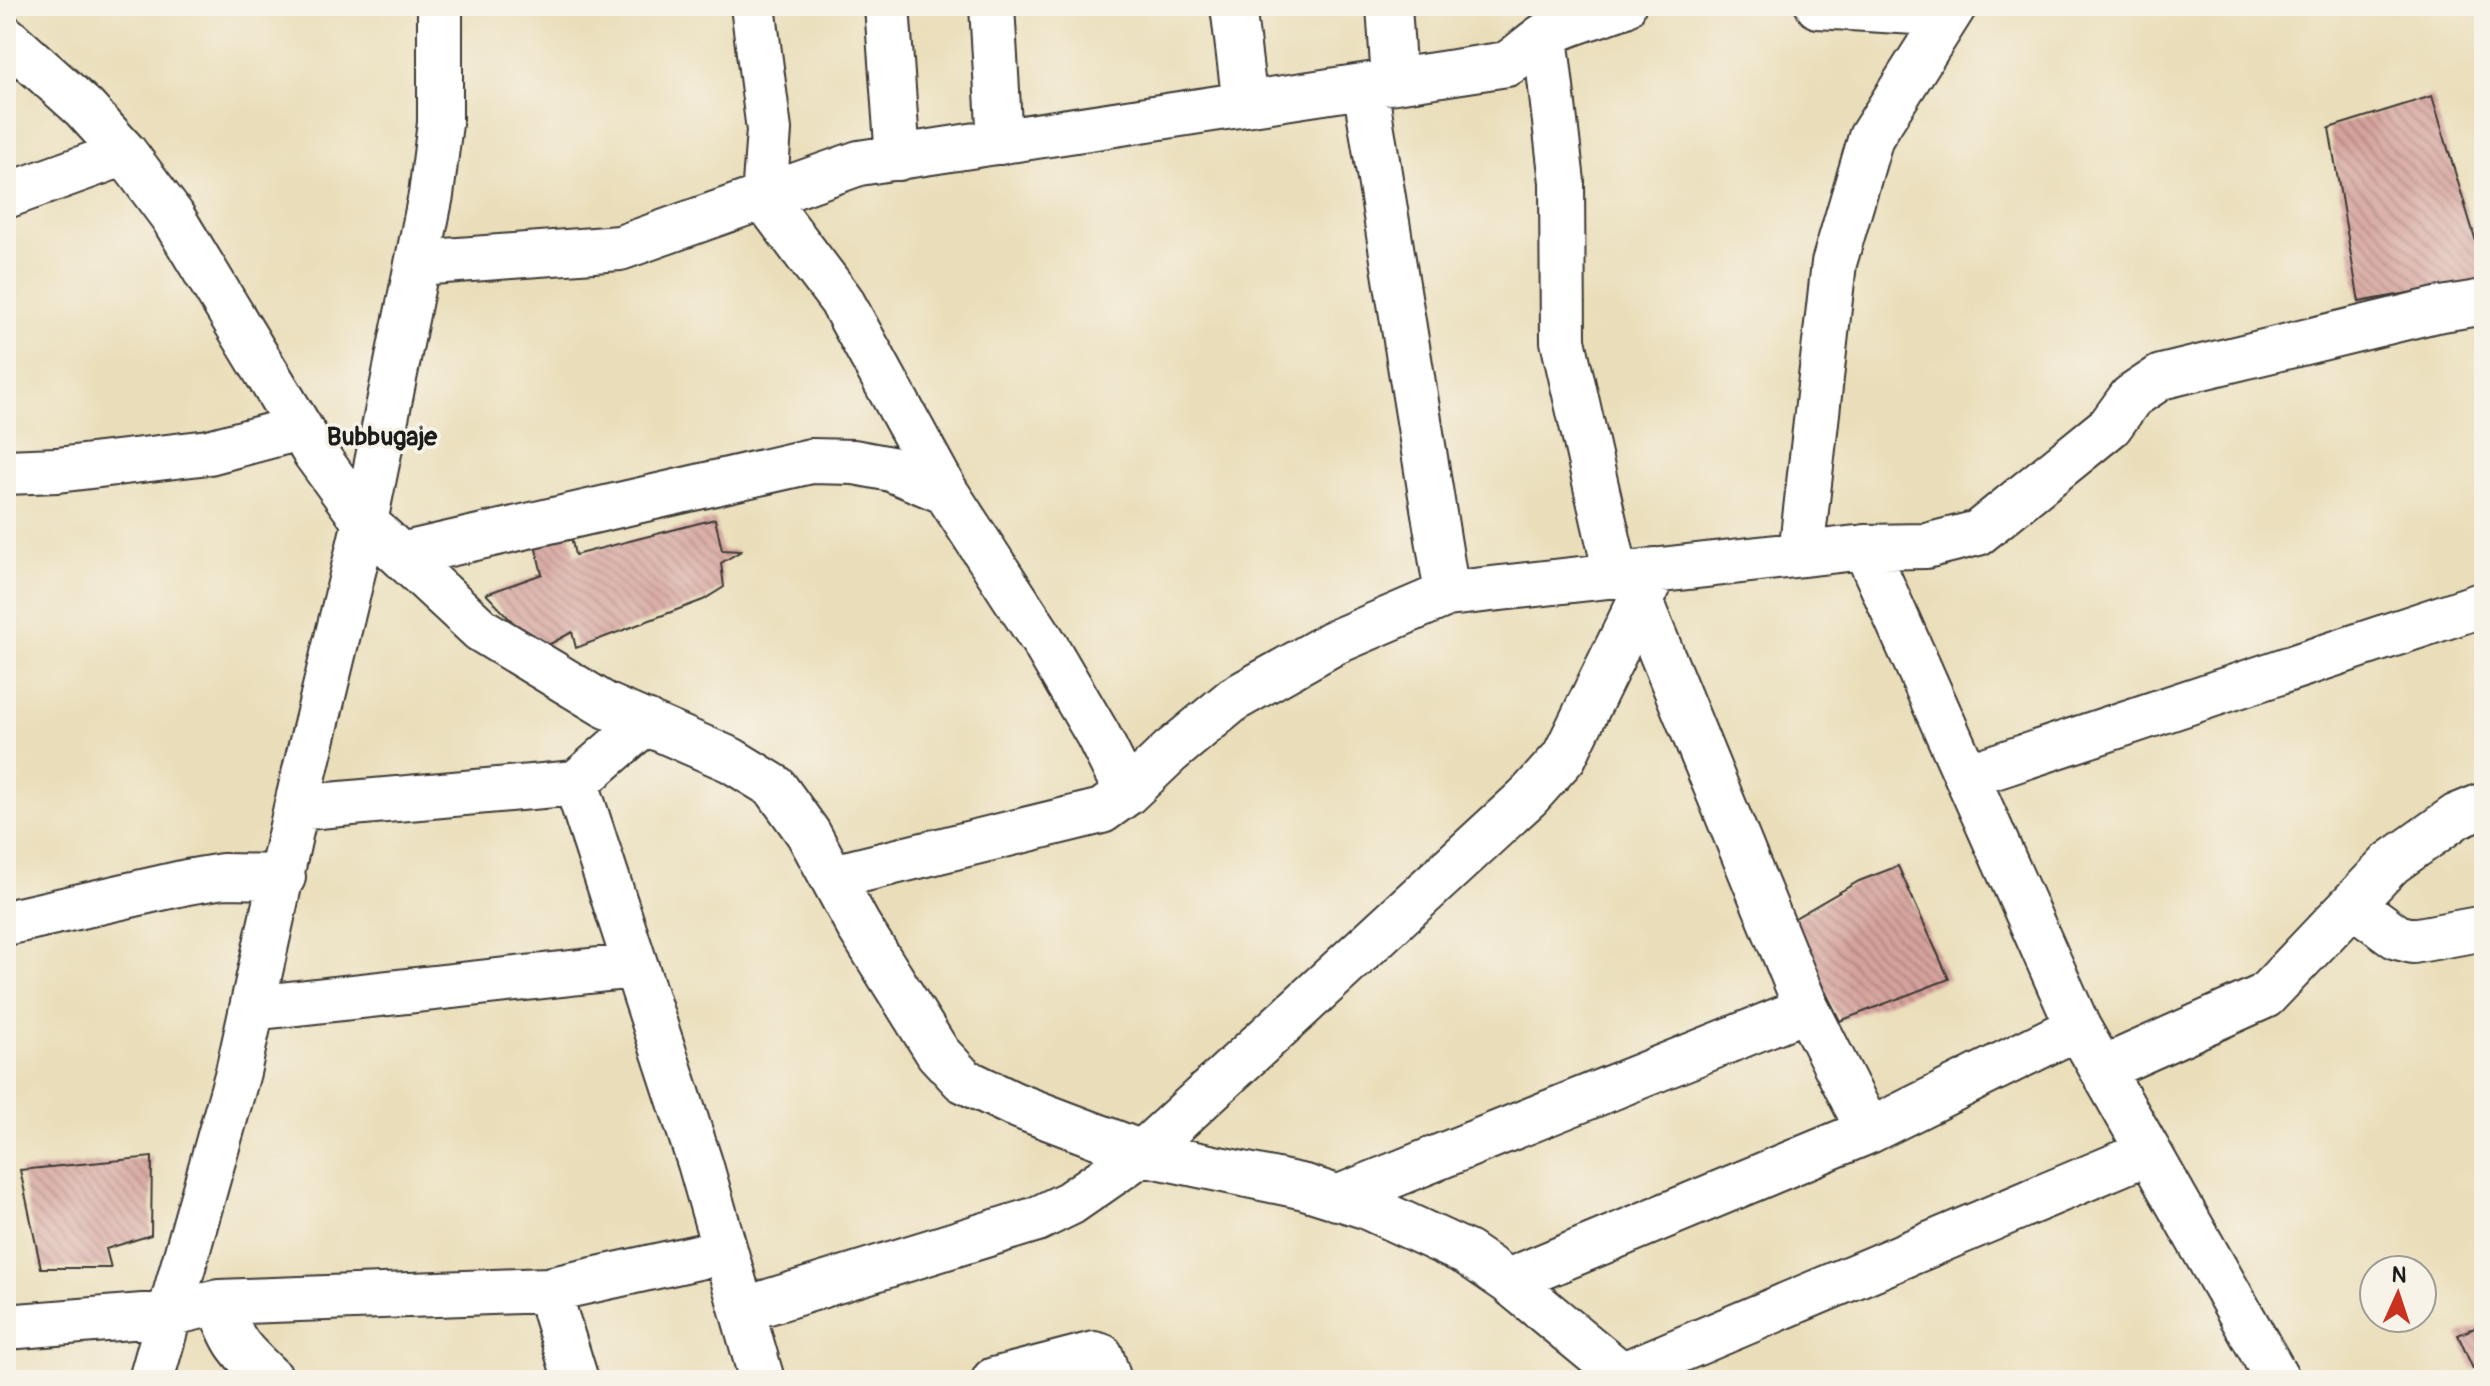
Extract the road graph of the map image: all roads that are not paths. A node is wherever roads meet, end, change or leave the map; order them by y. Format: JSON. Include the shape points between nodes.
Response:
{"nodes":[{"id":1,"x":440,"y":6,"type":"edge"},
{"id":2,"x":753,"y":6,"type":"edge"},
{"id":3,"x":887,"y":6,"type":"edge"},
{"id":4,"x":992,"y":6,"type":"edge"},
{"id":5,"x":1233,"y":6,"type":"edge"},
{"id":6,"x":1389,"y":6,"type":"edge"},
{"id":7,"x":1623,"y":6,"type":"edge"},
{"id":8,"x":1818,"y":6,"type":"edge"},
{"id":9,"x":1951,"y":10,"type":"edge"},
{"id":10,"x":1545,"y":36,"type":"junction"},
{"id":11,"x":6,"y":38,"type":"edge"},
{"id":12,"x":1379,"y":84,"type":"junction"},
{"id":13,"x":1245,"y":104,"type":"junction"},
{"id":14,"x":1000,"y":142,"type":"junction"},
{"id":15,"x":125,"y":153,"type":"junction"},
{"id":16,"x":898,"y":158,"type":"junction"},
{"id":17,"x":6,"y":196,"type":"edge"},
{"id":18,"x":764,"y":198,"type":"junction"},
{"id":19,"x":418,"y":263,"type":"junction"},
{"id":20,"x":2484,"y":302,"type":"edge"},
{"id":21,"x":299,"y":428,"type":"junction"},
{"id":22,"x":6,"y":472,"type":"edge"},
{"id":23,"x":946,"y":492,"type":"junction"},
{"id":24,"x":365,"y":522,"type":"junction"},
{"id":25,"x":1865,"y":547,"type":"junction"},
{"id":26,"x":1801,"y":554,"type":"junction"},
{"id":27,"x":401,"y":555,"type":"junction"},
{"id":28,"x":1637,"y":582,"type":"junction"},
{"id":29,"x":1447,"y":594,"type":"junction"},
{"id":30,"x":2484,"y":604,"type":"edge"},
{"id":31,"x":646,"y":722,"type":"junction"},
{"id":32,"x":1967,"y":776,"type":"junction"},
{"id":33,"x":576,"y":783,"type":"junction"},
{"id":34,"x":1127,"y":793,"type":"junction"},
{"id":35,"x":2484,"y":805,"type":"edge"},
{"id":36,"x":296,"y":808,"type":"junction"},
{"id":37,"x":283,"y":877,"type":"junction"},
{"id":38,"x":833,"y":877,"type":"junction"},
{"id":39,"x":2352,"y":904,"type":"junction"},
{"id":40,"x":6,"y":923,"type":"edge"},
{"id":41,"x":2484,"y":928,"type":"edge"},
{"id":42,"x":635,"y":966,"type":"junction"},
{"id":43,"x":252,"y":1008,"type":"junction"},
{"id":44,"x":1807,"y":1009,"type":"junction"},
{"id":45,"x":2078,"y":1027,"type":"junction"},
{"id":46,"x":2102,"y":1069,"type":"junction"},
{"id":47,"x":1869,"y":1131,"type":"junction"},
{"id":48,"x":2149,"y":1152,"type":"junction"},
{"id":49,"x":1142,"y":1153,"type":"junction"},
{"id":50,"x":1337,"y":1198,"type":"junction"},
{"id":51,"x":725,"y":1251,"type":"junction"},
{"id":52,"x":1508,"y":1281,"type":"junction"},
{"id":53,"x":548,"y":1290,"type":"junction"},
{"id":54,"x":219,"y":1302,"type":"junction"},
{"id":55,"x":742,"y":1310,"type":"junction"},
{"id":56,"x":168,"y":1314,"type":"junction"},
{"id":57,"x":6,"y":1327,"type":"edge"},
{"id":58,"x":1625,"y":1377,"type":"edge"},
{"id":59,"x":151,"y":1380,"type":"edge"},
{"id":60,"x":272,"y":1380,"type":"edge"},
{"id":61,"x":576,"y":1380,"type":"edge"},
{"id":62,"x":762,"y":1380,"type":"edge"},
{"id":63,"x":994,"y":1380,"type":"edge"},
{"id":64,"x":1109,"y":1380,"type":"edge"},
{"id":65,"x":2278,"y":1380,"type":"edge"}],
"edges":[{"from":1,"to":19,"type":"street","via":[[440,123]]},
{"from":2,"to":18,"type":"street","via":[[769,130]]},
{"from":3,"to":16,"type":"street"},
{"from":4,"to":14,"type":"street"},
{"from":5,"to":13,"type":"street"},
{"from":6,"to":12,"type":"street"},
{"from":7,"to":10,"type":"street"},
{"from":8,"to":9,"type":"street"},
{"from":9,"to":26,"type":"street","via":[[1871,137],[1834,263]]},
{"from":10,"to":12,"type":"street","via":[[1507,64]]},
{"from":10,"to":28,"type":"street","via":[[1562,182],[1563,341]]},
{"from":11,"to":15,"type":"street"},
{"from":12,"to":13,"type":"street"},
{"from":12,"to":29,"type":"street"},
{"from":13,"to":14,"type":"street"},
{"from":14,"to":16,"type":"street"},
{"from":15,"to":17,"type":"street"},
{"from":15,"to":21,"type":"street","via":[[172,216]]},
{"from":16,"to":18,"type":"street","via":[[859,163]]},
{"from":18,"to":19,"type":"street","via":[[620,248]]},
{"from":18,"to":23,"type":"street","via":[[841,300]]},
{"from":19,"to":24,"type":"street"},
{"from":20,"to":25,"type":"street","via":[[2161,377],[2131,397],[2110,426],[1978,533],[1926,546]]},
{"from":21,"to":22,"type":"street","via":[[209,452]]},
{"from":21,"to":24,"type":"street"},
{"from":23,"to":27,"type":"street","via":[[891,469],[811,461]]},
{"from":23,"to":34,"type":"street","via":[[1043,641]]},
{"from":24,"to":27,"type":"street"},
{"from":24,"to":36,"type":"street"},
{"from":25,"to":26,"type":"street"},
{"from":25,"to":32,"type":"street"},
{"from":26,"to":28,"type":"street"},
{"from":27,"to":31,"type":"street","via":[[481,630],[605,705]]},
{"from":28,"to":29,"type":"street"},
{"from":28,"to":44,"type":"street"},
{"from":28,"to":49,"type":"street","via":[[1564,757],[1529,796]]},
{"from":29,"to":34,"type":"street","via":[[1333,643],[1234,699]]},
{"from":30,"to":32,"type":"street"},
{"from":31,"to":33,"type":"street"},
{"from":31,"to":38,"type":"street","via":[[731,760],[775,787]]},
{"from":32,"to":45,"type":"street"},
{"from":33,"to":36,"type":"street"},
{"from":33,"to":42,"type":"street"},
{"from":34,"to":38,"type":"street","via":[[1102,811]]},
{"from":35,"to":39,"type":"street","via":[[2420,841]]},
{"from":36,"to":37,"type":"street"},
{"from":37,"to":40,"type":"street","via":[[223,876]]},
{"from":37,"to":43,"type":"street"},
{"from":38,"to":49,"type":"street","via":[[938,1053],[963,1080]]},
{"from":39,"to":41,"type":"street","via":[[2397,937],[2413,941]]},
{"from":39,"to":46,"type":"street","via":[[2265,996]]},
{"from":42,"to":43,"type":"street"},
{"from":42,"to":51,"type":"street"},
{"from":43,"to":56,"type":"street"},
{"from":44,"to":47,"type":"street"},
{"from":44,"to":50,"type":"street"},
{"from":45,"to":46,"type":"street"},
{"from":45,"to":47,"type":"street"},
{"from":46,"to":48,"type":"street"},
{"from":47,"to":52,"type":"street"},
{"from":48,"to":58,"type":"street"},
{"from":48,"to":65,"type":"street"},
{"from":49,"to":50,"type":"street"},
{"from":49,"to":55,"type":"street","via":[[1070,1203],[1037,1219]]},
{"from":50,"to":52,"type":"street","via":[[1467,1253]]},
{"from":51,"to":53,"type":"street"},
{"from":51,"to":55,"type":"street"},
{"from":52,"to":58,"type":"street"},
{"from":53,"to":54,"type":"street"},
{"from":53,"to":61,"type":"street"},
{"from":54,"to":56,"type":"street"},
{"from":54,"to":60,"type":"street","via":[[239,1349]]},
{"from":55,"to":62,"type":"street"},
{"from":56,"to":57,"type":"street"},
{"from":56,"to":59,"type":"street"},
{"from":63,"to":64,"type":"street","via":[[1094,1354],[1101,1356]]}]}
